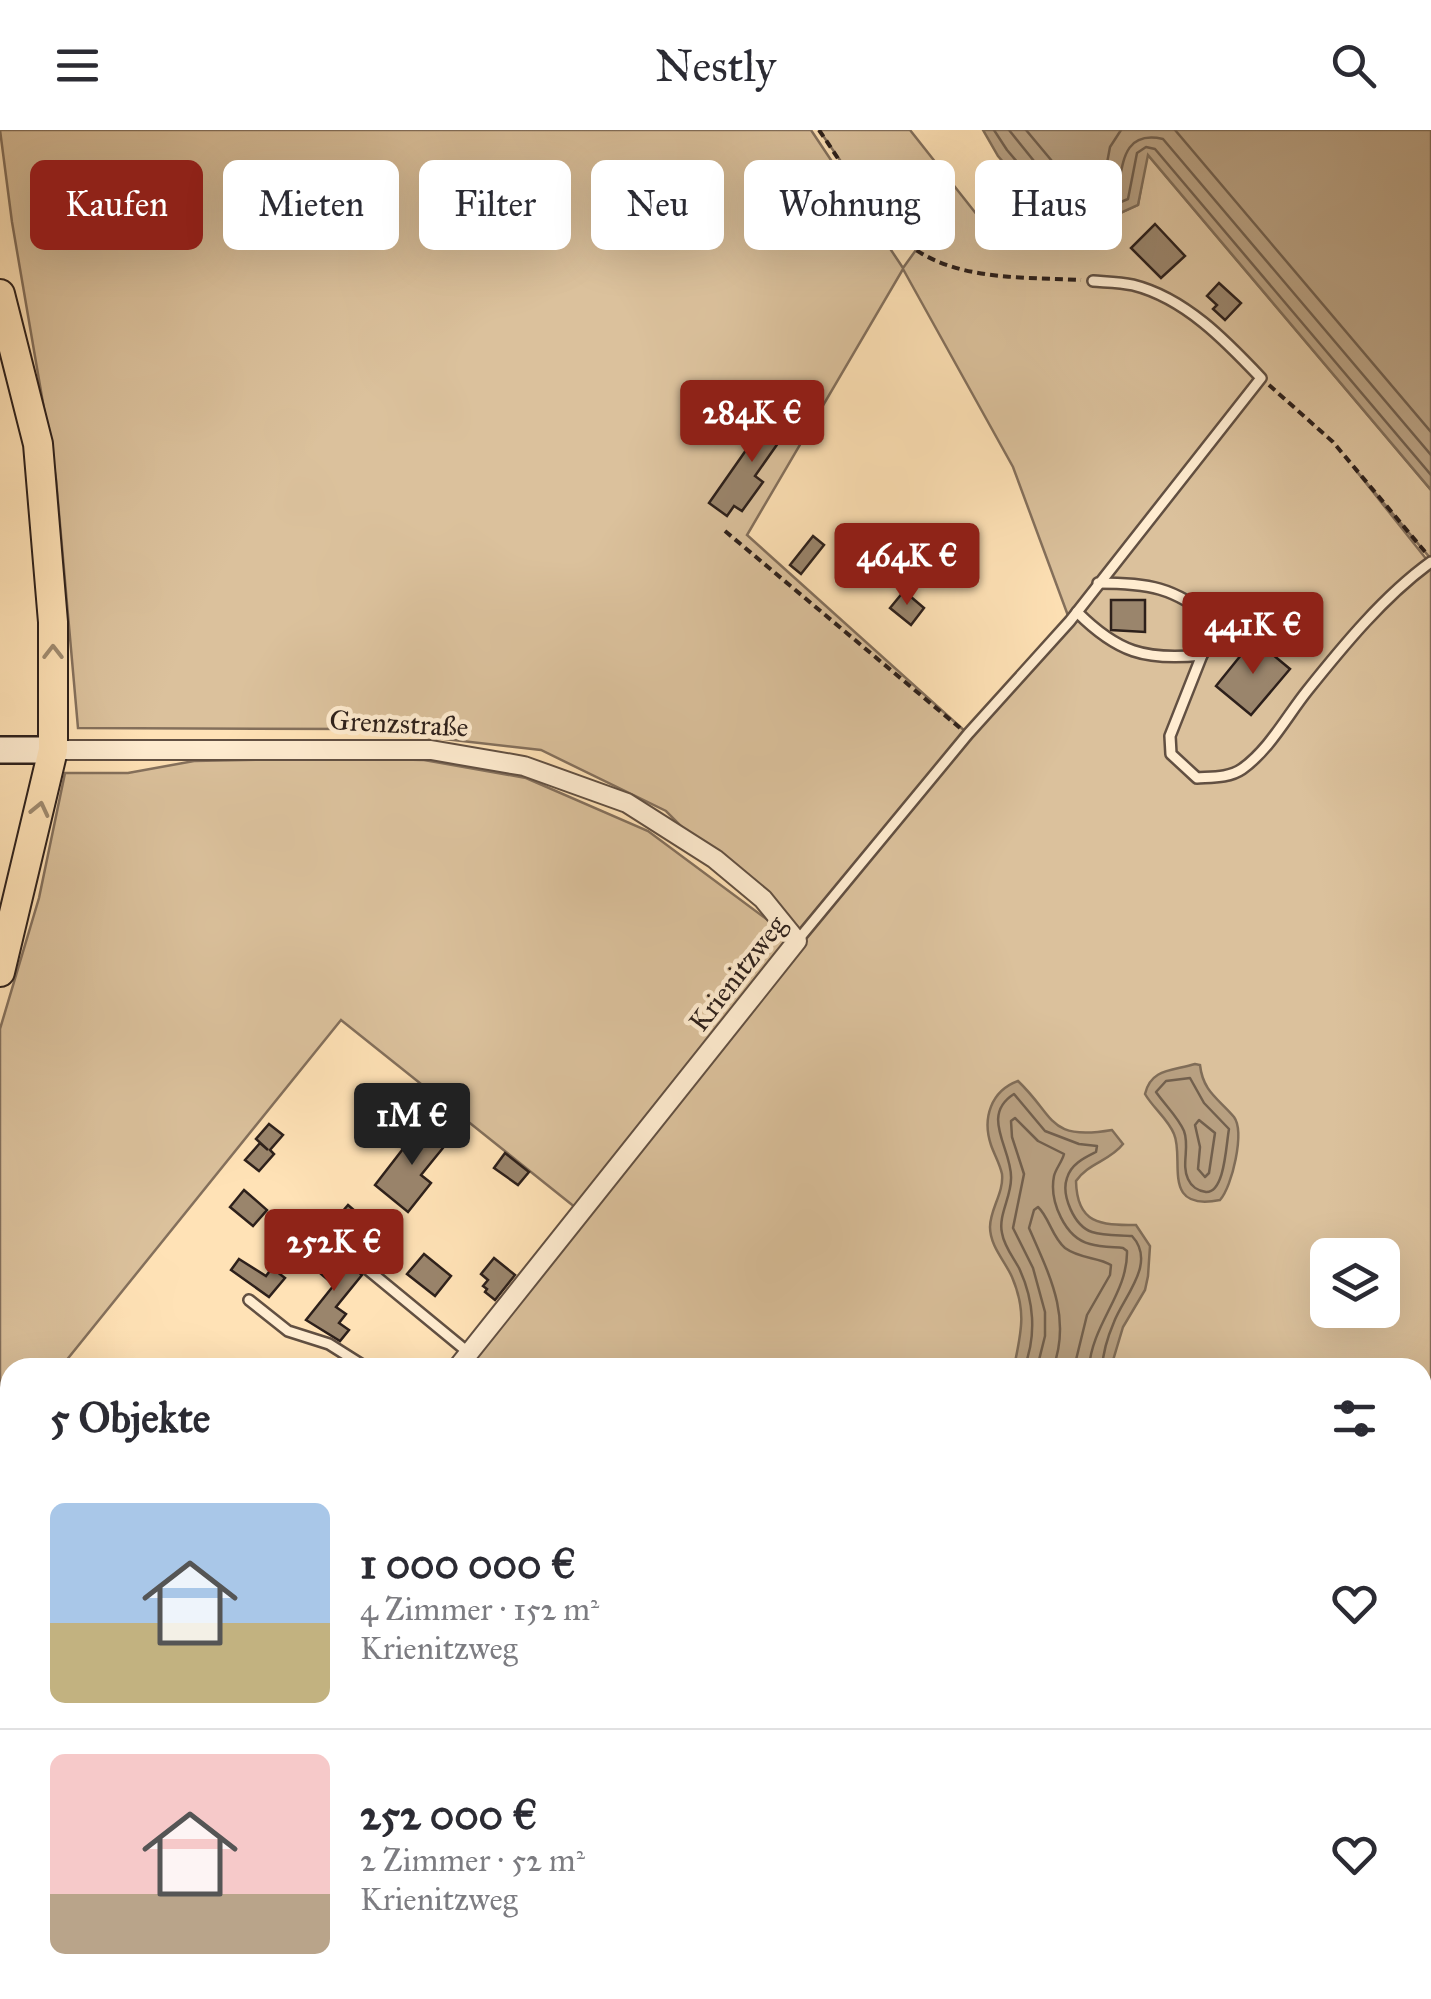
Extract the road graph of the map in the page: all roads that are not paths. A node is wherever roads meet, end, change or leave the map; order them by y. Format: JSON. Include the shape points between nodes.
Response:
{"nodes":[{"id":1,"x":1093,"y":281,"type":"road end"},
{"id":2,"x":0,"y":294,"type":"edge"},
{"id":3,"x":1431,"y":560,"type":"edge"},
{"id":4,"x":1098,"y":584,"type":"junction"},
{"id":5,"x":1073,"y":617,"type":"junction"},
{"id":6,"x":1202,"y":655,"type":"junction"},
{"id":7,"x":0,"y":750,"type":"edge"},
{"id":8,"x":40,"y":750,"type":"junction"},
{"id":9,"x":797,"y":942,"type":"junction"},
{"id":10,"x":0,"y":972,"type":"edge"},
{"id":11,"x":320,"y":1231,"type":"dead end"},
{"id":12,"x":249,"y":1300,"type":"dead end"},
{"id":13,"x":352,"y":1358,"type":"edge"},
{"id":14,"x":461,"y":1358,"type":"edge"},
{"id":15,"x":465,"y":1358,"type":"edge"}],
"edges":[{"from":1,"to":4,"type":"lane","name":"Krienitzweg","via":[[1133,286],[1170,301],[1262,378]]},
{"from":8,"to":2,"type":"main road","one_way":true,"via":[[52,622],[38,444]]},
{"from":3,"to":6,"type":"lane","via":[[1342,650],[1271,740],[1225,776],[1197,778],[1171,754],[1170,736]]},
{"from":4,"to":5,"type":"lane","name":"Krienitzweg"},
{"from":4,"to":6,"type":"lane","via":[[1144,583],[1195,604],[1214,620]]},
{"from":5,"to":6,"type":"lane","via":[[1123,649],[1172,658]]},
{"from":5,"to":9,"type":"lane","name":"Krienitzweg"},
{"from":7,"to":8,"type":"street","name":"Grenzstraße"},
{"from":8,"to":9,"type":"street","name":"Grenzstraße","via":[[431,750],[524,766],[627,804],[715,859],[763,899]]},
{"from":10,"to":8,"type":"main road","one_way":true},
{"from":9,"to":15,"type":"street","name":"Krienitzweg"},
{"from":11,"to":14,"type":"lane"},
{"from":12,"to":13,"type":"lane","via":[[288,1331]]}]}
